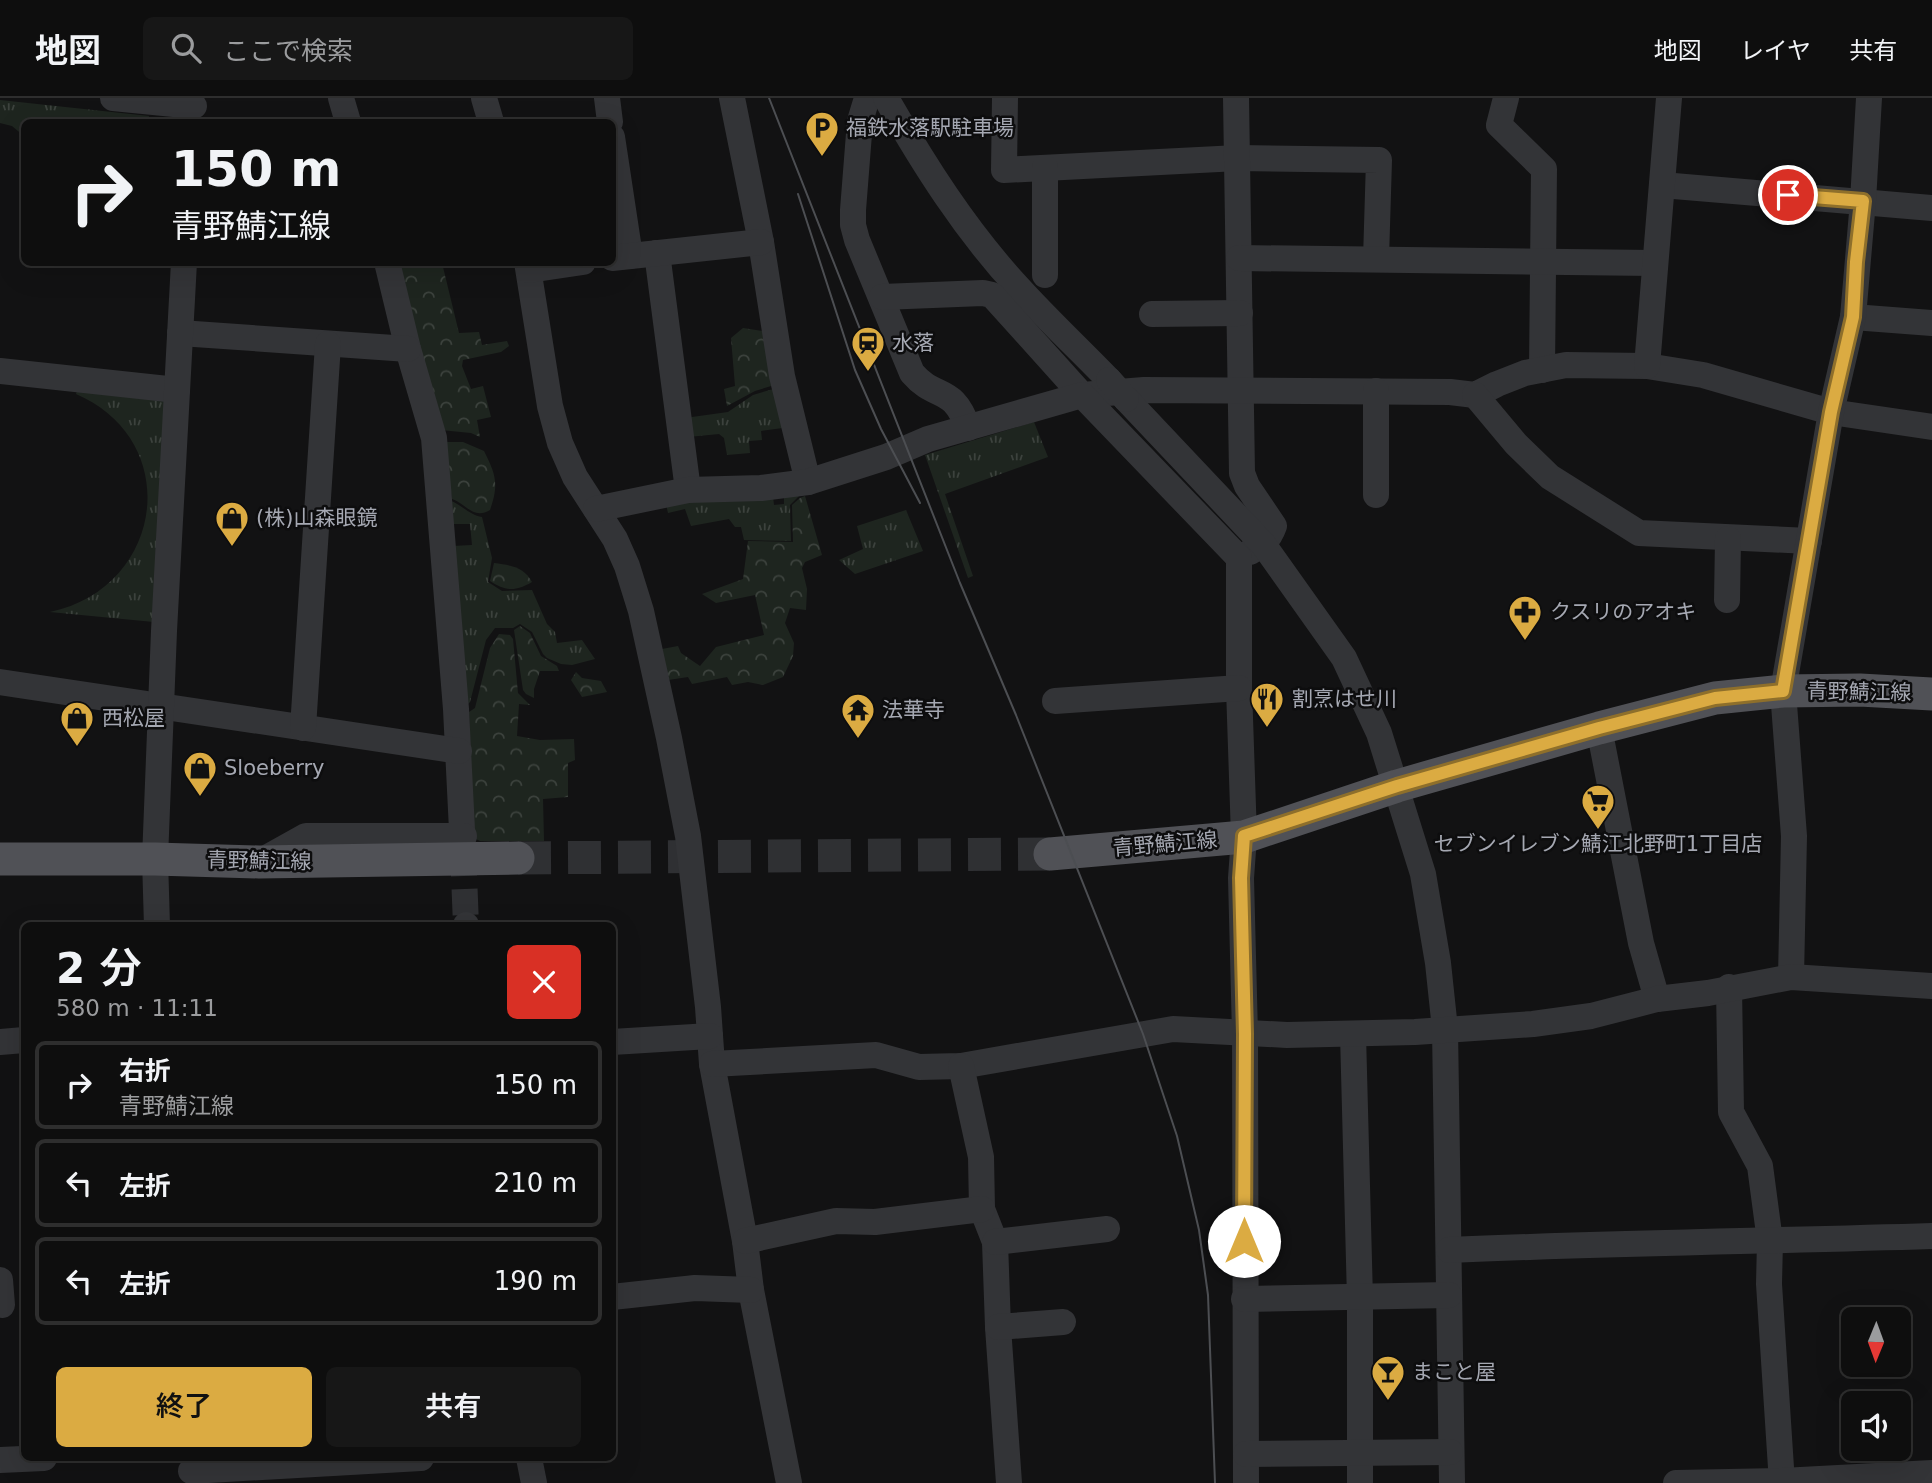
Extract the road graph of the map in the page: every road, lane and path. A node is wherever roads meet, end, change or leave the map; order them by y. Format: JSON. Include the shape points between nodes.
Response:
{"nodes":[{"id":1,"x":113,"y":98,"type":"edge"},
{"id":2,"x":341,"y":98,"type":"edge"},
{"id":3,"x":484,"y":98,"type":"edge"},
{"id":4,"x":607,"y":98,"type":"edge"},
{"id":5,"x":732,"y":98,"type":"edge"},
{"id":6,"x":867,"y":98,"type":"edge"},
{"id":7,"x":886,"y":98,"type":"edge"},
{"id":8,"x":1005,"y":98,"type":"edge"},
{"id":9,"x":1236,"y":98,"type":"edge"},
{"id":10,"x":1506,"y":98,"type":"edge"},
{"id":11,"x":1668,"y":98,"type":"edge"},
{"id":12,"x":1869,"y":98,"type":"edge"},
{"id":13,"x":194,"y":109,"type":"edge"},
{"id":14,"x":347,"y":119,"type":"edge"},
{"id":15,"x":490,"y":119,"type":"edge"},
{"id":16,"x":610,"y":119,"type":"edge"},
{"id":17,"x":1238,"y":158,"type":"junction"},
{"id":18,"x":1045,"y":168,"type":"junction"},
{"id":19,"x":1662,"y":185,"type":"junction"},
{"id":20,"x":616,"y":190,"type":"edge"},
{"id":21,"x":1863,"y":201,"type":"junction"},
{"id":22,"x":1932,"y":208,"type":"edge"},
{"id":23,"x":761,"y":242,"type":"junction"},
{"id":24,"x":657,"y":253,"type":"junction"},
{"id":25,"x":621,"y":257,"type":"edge"},
{"id":26,"x":1239,"y":258,"type":"junction"},
{"id":27,"x":1376,"y":259,"type":"junction"},
{"id":28,"x":1543,"y":261,"type":"junction"},
{"id":29,"x":1654,"y":263,"type":"junction"},
{"id":30,"x":184,"y":266,"type":"edge"},
{"id":31,"x":388,"y":266,"type":"edge"},
{"id":32,"x":528,"y":266,"type":"edge"},
{"id":33,"x":1045,"y":275,"type":"dead end"},
{"id":34,"x":882,"y":297,"type":"junction"},
{"id":35,"x":1240,"y":313,"type":"junction"},
{"id":36,"x":1152,"y":314,"type":"dead end"},
{"id":37,"x":1853,"y":317,"type":"junction"},
{"id":38,"x":1932,"y":323,"type":"edge"},
{"id":39,"x":180,"y":333,"type":"junction"},
{"id":40,"x":328,"y":344,"type":"junction"},
{"id":41,"x":408,"y":349,"type":"junction"},
{"id":42,"x":1647,"y":366,"type":"junction"},
{"id":43,"x":1542,"y":370,"type":"junction"},
{"id":44,"x":0,"y":371,"type":"edge"},
{"id":45,"x":177,"y":390,"type":"junction"},
{"id":46,"x":1239,"y":391,"type":"junction"},
{"id":47,"x":1376,"y":391,"type":"junction"},
{"id":48,"x":1082,"y":395,"type":"junction"},
{"id":49,"x":1475,"y":395,"type":"junction"},
{"id":50,"x":1831,"y":412,"type":"junction"},
{"id":51,"x":1932,"y":427,"type":"edge"},
{"id":52,"x":968,"y":428,"type":"junction"},
{"id":53,"x":808,"y":482,"type":"junction"},
{"id":54,"x":688,"y":490,"type":"junction"},
{"id":55,"x":1376,"y":495,"type":"dead end"},
{"id":56,"x":596,"y":509,"type":"junction"},
{"id":57,"x":1727,"y":539,"type":"junction"},
{"id":58,"x":1809,"y":541,"type":"junction"},
{"id":59,"x":1263,"y":544,"type":"junction"},
{"id":60,"x":1239,"y":558,"type":"junction"},
{"id":61,"x":1727,"y":600,"type":"dead end"},
{"id":62,"x":0,"y":682,"type":"edge"},
{"id":63,"x":1239,"y":688,"type":"junction"},
{"id":64,"x":1783,"y":691,"type":"junction"},
{"id":65,"x":1932,"y":694,"type":"edge"},
{"id":66,"x":1055,"y":701,"type":"dead end"},
{"id":67,"x":161,"y":707,"type":"junction"},
{"id":68,"x":303,"y":728,"type":"junction"},
{"id":69,"x":1599,"y":728,"type":"junction"},
{"id":70,"x":459,"y":751,"type":"junction"},
{"id":71,"x":1397,"y":786,"type":"junction"},
{"id":72,"x":1244,"y":836,"type":"junction"},
{"id":73,"x":1051,"y":854,"type":"tunnel mouth"},
{"id":74,"x":518,"y":858,"type":"tunnel mouth"},
{"id":75,"x":0,"y":859,"type":"edge"},
{"id":76,"x":155,"y":859,"type":"junction"},
{"id":77,"x":259,"y":862,"type":"junction"},
{"id":78,"x":157,"y":922,"type":"edge"},
{"id":79,"x":1791,"y":977,"type":"junction"},
{"id":80,"x":1932,"y":986,"type":"edge"},
{"id":81,"x":1729,"y":987,"type":"junction"},
{"id":82,"x":1657,"y":999,"type":"junction"},
{"id":83,"x":1445,"y":1029,"type":"junction"},
{"id":84,"x":1245,"y":1034,"type":"junction"},
{"id":85,"x":1353,"y":1034,"type":"junction"},
{"id":86,"x":710,"y":1036,"type":"junction"},
{"id":87,"x":21,"y":1040,"type":"edge"},
{"id":88,"x":0,"y":1042,"type":"edge"},
{"id":89,"x":616,"y":1042,"type":"edge"},
{"id":90,"x":712,"y":1064,"type":"junction"},
{"id":91,"x":961,"y":1066,"type":"junction"},
{"id":92,"x":982,"y":1209,"type":"junction"},
{"id":93,"x":1107,"y":1229,"type":"dead end"},
{"id":94,"x":1932,"y":1236,"type":"edge"},
{"id":95,"x":745,"y":1241,"type":"junction"},
{"id":96,"x":1770,"y":1241,"type":"junction"},
{"id":97,"x":995,"y":1242,"type":"junction"},
{"id":98,"x":1449,"y":1250,"type":"junction"},
{"id":99,"x":751,"y":1290,"type":"junction"},
{"id":100,"x":1449,"y":1295,"type":"junction"},
{"id":101,"x":616,"y":1297,"type":"edge"},
{"id":102,"x":1360,"y":1298,"type":"junction"},
{"id":103,"x":1244,"y":1299,"type":"junction"},
{"id":104,"x":1063,"y":1322,"type":"dead end"},
{"id":105,"x":998,"y":1327,"type":"junction"},
{"id":106,"x":1450,"y":1452,"type":"junction"},
{"id":107,"x":1246,"y":1454,"type":"junction"},
{"id":108,"x":1360,"y":1454,"type":"junction"},
{"id":109,"x":21,"y":1459,"type":"edge"},
{"id":110,"x":0,"y":1461,"type":"edge"},
{"id":111,"x":25,"y":1461,"type":"edge"},
{"id":112,"x":399,"y":1461,"type":"edge"},
{"id":113,"x":530,"y":1461,"type":"edge"},
{"id":114,"x":349,"y":1468,"type":"edge"},
{"id":115,"x":190,"y":1471,"type":"edge"},
{"id":116,"x":1932,"y":1473,"type":"edge"},
{"id":117,"x":1782,"y":1482,"type":"edge"},
{"id":118,"x":26,"y":1483,"type":"edge"},
{"id":119,"x":534,"y":1483,"type":"edge"},
{"id":120,"x":789,"y":1483,"type":"edge"},
{"id":121,"x":1009,"y":1483,"type":"edge"},
{"id":122,"x":1246,"y":1483,"type":"edge"},
{"id":123,"x":1360,"y":1483,"type":"edge"},
{"id":124,"x":1452,"y":1483,"type":"edge"},
{"id":125,"x":1676,"y":1483,"type":"edge"}],
"edges":[{"from":1,"to":13,"type":"street"},
{"from":2,"to":14,"type":"street"},
{"from":3,"to":15,"type":"street"},
{"from":4,"to":16,"type":"street"},
{"from":5,"to":23,"type":"street"},
{"from":6,"to":34,"type":"street","via":[[860,121],[853,225]]},
{"from":7,"to":59,"type":"street","via":[[935,180],[1017,287]]},
{"from":8,"to":18,"type":"street","via":[[1004,170]]},
{"from":9,"to":17,"type":"street"},
{"from":10,"to":28,"type":"street","via":[[1499,125],[1544,169]]},
{"from":11,"to":19,"type":"street"},
{"from":12,"to":21,"type":"street"},
{"from":17,"to":18,"type":"street"},
{"from":17,"to":26,"type":"street"},
{"from":17,"to":27,"type":"street","via":[[1379,160]]},
{"from":18,"to":33,"type":"street"},
{"from":19,"to":21,"type":"street"},
{"from":19,"to":29,"type":"street"},
{"from":20,"to":25,"type":"street"},
{"from":21,"to":22,"type":"street"},
{"from":21,"to":37,"type":"street"},
{"from":23,"to":24,"type":"street"},
{"from":23,"to":53,"type":"street","via":[[782,376]]},
{"from":24,"to":25,"type":"street"},
{"from":24,"to":54,"type":"street"},
{"from":26,"to":27,"type":"street"},
{"from":26,"to":35,"type":"street"},
{"from":27,"to":28,"type":"street"},
{"from":28,"to":29,"type":"street"},
{"from":28,"to":43,"type":"street"},
{"from":29,"to":42,"type":"street"},
{"from":30,"to":39,"type":"street"},
{"from":31,"to":41,"type":"street"},
{"from":32,"to":56,"type":"street","via":[[544,407],[565,458]]},
{"from":34,"to":48,"type":"street","via":[[992,295]]},
{"from":34,"to":52,"type":"street","via":[[912,373],[955,401]]},
{"from":35,"to":36,"type":"street"},
{"from":35,"to":46,"type":"street"},
{"from":37,"to":38,"type":"street"},
{"from":37,"to":50,"type":"street"},
{"from":39,"to":40,"type":"street"},
{"from":39,"to":45,"type":"street"},
{"from":40,"to":41,"type":"street"},
{"from":40,"to":68,"type":"street"},
{"from":41,"to":70,"type":"street","via":[[439,437]]},
{"from":42,"to":43,"type":"street","via":[[1566,365]]},
{"from":42,"to":50,"type":"street","via":[[1703,375]]},
{"from":43,"to":49,"type":"street"},
{"from":44,"to":45,"type":"street"},
{"from":45,"to":67,"type":"street"},
{"from":46,"to":47,"type":"street"},
{"from":46,"to":48,"type":"street"},
{"from":46,"to":59,"type":"street","via":[[1243,480],[1273,526]]},
{"from":47,"to":49,"type":"street"},
{"from":47,"to":55,"type":"street"},
{"from":48,"to":52,"type":"street"},
{"from":48,"to":60,"type":"street"},
{"from":49,"to":57,"type":"street","via":[[1550,477],[1639,533]]},
{"from":50,"to":51,"type":"street"},
{"from":50,"to":58,"type":"street"},
{"from":52,"to":53,"type":"street"},
{"from":53,"to":54,"type":"street"},
{"from":54,"to":56,"type":"street"},
{"from":56,"to":86,"type":"street","via":[[621,552],[641,611],[669,738],[688,836]]},
{"from":57,"to":58,"type":"street"},
{"from":57,"to":61,"type":"street"},
{"from":58,"to":64,"type":"street"},
{"from":59,"to":60,"type":"street"},
{"from":59,"to":71,"type":"street","via":[[1344,658],[1379,733]]},
{"from":60,"to":63,"type":"street"},
{"from":62,"to":67,"type":"street"},
{"from":63,"to":66,"type":"street"},
{"from":63,"to":72,"type":"street"},
{"from":64,"to":65,"type":"main road","name":"青野鯖江線"},
{"from":64,"to":69,"type":"main road","name":"青野鯖江線","via":[[1715,698]]},
{"from":64,"to":79,"type":"street","via":[[1794,836]]},
{"from":67,"to":68,"type":"street"},
{"from":67,"to":76,"type":"street"},
{"from":68,"to":70,"type":"street"},
{"from":69,"to":71,"type":"main road","name":"青野鯖江線"},
{"from":69,"to":82,"type":"street"},
{"from":70,"to":77,"type":"street","via":[[463,843],[306,836]]},
{"from":71,"to":72,"type":"main road","name":"青野鯖江線"},
{"from":71,"to":83,"type":"street","via":[[1423,874]]},
{"from":72,"to":73,"type":"main road","name":"青野鯖江線"},
{"from":72,"to":84,"type":"street"},
{"from":74,"to":77,"type":"main road","name":"青野鯖江線"},
{"from":75,"to":76,"type":"main road","name":"青野鯖江線"},
{"from":76,"to":77,"type":"main road","name":"青野鯖江線"},
{"from":76,"to":78,"type":"street"},
{"from":79,"to":80,"type":"street"},
{"from":79,"to":81,"type":"street"},
{"from":81,"to":82,"type":"street"},
{"from":81,"to":96,"type":"street","via":[[1731,1112],[1760,1166]]},
{"from":82,"to":83,"type":"street","via":[[1591,1016]]},
{"from":83,"to":85,"type":"street"},
{"from":83,"to":98,"type":"street"},
{"from":84,"to":85,"type":"street"},
{"from":84,"to":91,"type":"street","via":[[1172,1029]]},
{"from":84,"to":103,"type":"street"},
{"from":85,"to":102,"type":"street"},
{"from":86,"to":89,"type":"street"},
{"from":86,"to":90,"type":"street"},
{"from":87,"to":88,"type":"street"},
{"from":90,"to":91,"type":"street","via":[[876,1055],[919,1067]]},
{"from":90,"to":95,"type":"street"},
{"from":91,"to":92,"type":"street","via":[[981,1157]]},
{"from":92,"to":95,"type":"street","via":[[876,1222],[836,1221]]},
{"from":92,"to":97,"type":"street"},
{"from":93,"to":97,"type":"street"},
{"from":94,"to":96,"type":"street"},
{"from":95,"to":99,"type":"street"},
{"from":96,"to":98,"type":"street"},
{"from":96,"to":117,"type":"street"},
{"from":97,"to":105,"type":"street"},
{"from":98,"to":100,"type":"street"},
{"from":99,"to":101,"type":"street","via":[[695,1288]]},
{"from":99,"to":120,"type":"street"},
{"from":100,"to":102,"type":"street"},
{"from":100,"to":106,"type":"street"},
{"from":102,"to":103,"type":"street"},
{"from":102,"to":108,"type":"street"},
{"from":103,"to":107,"type":"street"},
{"from":104,"to":105,"type":"street"},
{"from":105,"to":121,"type":"street"},
{"from":106,"to":108,"type":"street"},
{"from":106,"to":124,"type":"street"},
{"from":107,"to":108,"type":"street"},
{"from":107,"to":122,"type":"street"},
{"from":108,"to":123,"type":"street"},
{"from":109,"to":110,"type":"street"},
{"from":111,"to":118,"type":"street"},
{"from":112,"to":114,"type":"street"},
{"from":113,"to":119,"type":"street"},
{"from":114,"to":115,"type":"street"},
{"from":116,"to":117,"type":"street"},
{"from":117,"to":125,"type":"street"}]}
